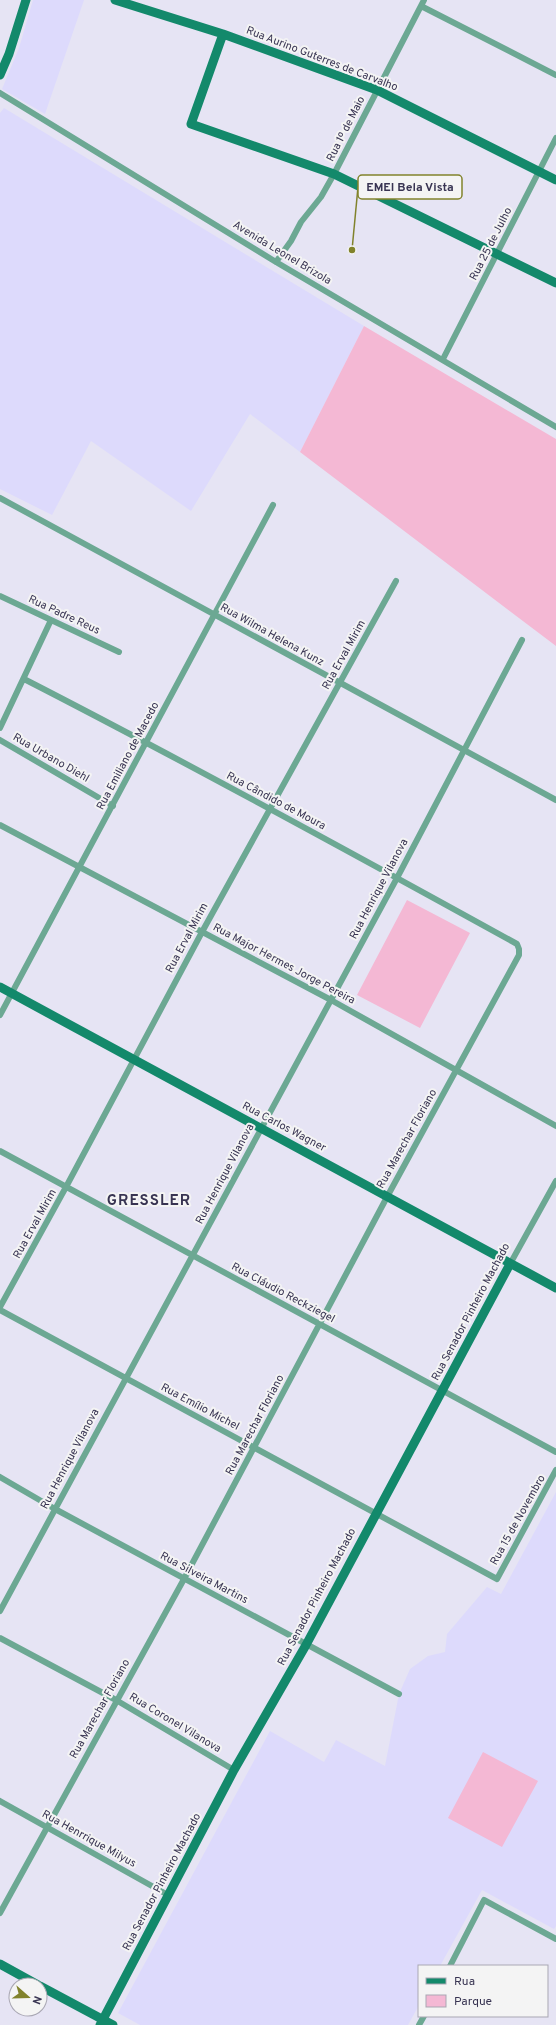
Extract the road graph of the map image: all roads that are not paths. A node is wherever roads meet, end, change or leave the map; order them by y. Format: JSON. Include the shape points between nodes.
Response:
{"nodes":[{"id":1,"x":26,"y":0,"type":"edge"},
{"id":2,"x":115,"y":0,"type":"edge"},
{"id":3,"x":422,"y":3,"type":"edge"},
{"id":4,"x":223,"y":34,"type":"junction"},
{"id":5,"x":1,"y":68,"type":"edge"},
{"id":6,"x":556,"y":75,"type":"edge"},
{"id":7,"x":377,"y":90,"type":"junction"},
{"id":8,"x":0,"y":93,"type":"edge"},
{"id":9,"x":556,"y":138,"type":"edge"},
{"id":10,"x":539,"y":172,"type":"junction"},
{"id":11,"x":334,"y":174,"type":"junction"},
{"id":12,"x":556,"y":180,"type":"edge"},
{"id":13,"x":497,"y":254,"type":"junction"},
{"id":14,"x":276,"y":262,"type":"junction"},
{"id":15,"x":556,"y":283,"type":"edge"},
{"id":16,"x":443,"y":359,"type":"junction"},
{"id":17,"x":556,"y":427,"type":"edge"},
{"id":18,"x":0,"y":498,"type":"edge"},
{"id":19,"x":273,"y":505,"type":"dead end"},
{"id":20,"x":396,"y":581,"type":"dead end"},
{"id":21,"x":0,"y":596,"type":"edge"},
{"id":22,"x":215,"y":614,"type":"junction"},
{"id":23,"x":51,"y":620,"type":"junction"},
{"id":24,"x":522,"y":640,"type":"dead end"},
{"id":25,"x":119,"y":652,"type":"dead end"},
{"id":26,"x":24,"y":679,"type":"junction"},
{"id":27,"x":339,"y":683,"type":"junction"},
{"id":28,"x":0,"y":728,"type":"edge"},
{"id":29,"x":0,"y":740,"type":"edge"},
{"id":30,"x":147,"y":742,"type":"junction"},
{"id":31,"x":464,"y":751,"type":"junction"},
{"id":32,"x":556,"y":800,"type":"edge"},
{"id":33,"x":113,"y":806,"type":"junction"},
{"id":34,"x":270,"y":809,"type":"junction"},
{"id":35,"x":0,"y":826,"type":"edge"},
{"id":36,"x":80,"y":868,"type":"junction"},
{"id":37,"x":397,"y":878,"type":"junction"},
{"id":38,"x":202,"y":932,"type":"junction"},
{"id":39,"x":518,"y":944,"type":"joint"},
{"id":40,"x":0,"y":987,"type":"edge"},
{"id":41,"x":12,"y":994,"type":"junction"},
{"id":42,"x":331,"y":1000,"type":"junction"},
{"id":43,"x":0,"y":1015,"type":"edge"},
{"id":44,"x":134,"y":1060,"type":"junction"},
{"id":45,"x":457,"y":1070,"type":"junction"},
{"id":46,"x":556,"y":1126,"type":"edge"},
{"id":47,"x":261,"y":1128,"type":"junction"},
{"id":48,"x":0,"y":1152,"type":"edge"},
{"id":49,"x":556,"y":1181,"type":"edge"},
{"id":50,"x":66,"y":1187,"type":"junction"},
{"id":51,"x":387,"y":1197,"type":"junction"},
{"id":52,"x":193,"y":1256,"type":"junction"},
{"id":53,"x":510,"y":1264,"type":"junction"},
{"id":54,"x":556,"y":1288,"type":"edge"},
{"id":55,"x":0,"y":1307,"type":"edge"},
{"id":56,"x":0,"y":1310,"type":"edge"},
{"id":57,"x":319,"y":1324,"type":"junction"},
{"id":58,"x":125,"y":1378,"type":"junction"},
{"id":59,"x":442,"y":1390,"type":"junction"},
{"id":60,"x":254,"y":1448,"type":"junction"},
{"id":61,"x":556,"y":1452,"type":"edge"},
{"id":62,"x":556,"y":1470,"type":"edge"},
{"id":63,"x":0,"y":1477,"type":"edge"},
{"id":64,"x":55,"y":1509,"type":"junction"},
{"id":65,"x":376,"y":1514,"type":"junction"},
{"id":66,"x":184,"y":1579,"type":"junction"},
{"id":67,"x":497,"y":1579,"type":"joint"},
{"id":68,"x":0,"y":1611,"type":"edge"},
{"id":69,"x":0,"y":1638,"type":"edge"},
{"id":70,"x":306,"y":1645,"type":"junction"},
{"id":71,"x":399,"y":1694,"type":"dead end"},
{"id":72,"x":116,"y":1700,"type":"junction"},
{"id":73,"x":234,"y":1770,"type":"junction"},
{"id":74,"x":0,"y":1800,"type":"edge"},
{"id":75,"x":47,"y":1827,"type":"junction"},
{"id":76,"x":168,"y":1895,"type":"junction"},
{"id":77,"x":0,"y":1913,"type":"edge"},
{"id":78,"x":556,"y":1938,"type":"edge"},
{"id":79,"x":0,"y":1964,"type":"edge"},
{"id":80,"x":451,"y":1965,"type":"edge"},
{"id":81,"x":23,"y":1977,"type":"edge"},
{"id":82,"x":48,"y":1991,"type":"edge"},
{"id":83,"x":102,"y":2022,"type":"edge"},
{"id":84,"x":113,"y":2025,"type":"edge"}],
"edges":[{"from":1,"to":5,"type":"street"},
{"from":2,"to":4,"type":"street","name":"Rua Aurino Guterres de Carvalho"},
{"from":3,"to":6,"type":"street"},
{"from":3,"to":7,"type":"street","name":"Rua 1º de Maio"},
{"from":4,"to":7,"type":"street","name":"Rua Aurino Guterres de Carvalho"},
{"from":4,"to":11,"type":"street","via":[[191,124]]},
{"from":7,"to":10,"type":"street","name":"Rua Aurino Guterres de Carvalho"},
{"from":7,"to":11,"type":"street","name":"Rua 1º de Maio"},
{"from":8,"to":14,"type":"street","name":"Avenida Leonel Brizola"},
{"from":9,"to":10,"type":"street","name":"Rua 25 de Julho"},
{"from":10,"to":12,"type":"street","name":"Rua Aurino Guterres de Carvalho"},
{"from":10,"to":13,"type":"street","name":"Rua 25 de Julho"},
{"from":11,"to":13,"type":"street"},
{"from":11,"to":14,"type":"street","name":"Rua 1º de Maio"},
{"from":13,"to":15,"type":"street"},
{"from":13,"to":16,"type":"street","name":"Rua 25 de Julho"},
{"from":14,"to":16,"type":"street","name":"Avenida Leonel Brizola"},
{"from":16,"to":17,"type":"street","name":"Avenida Leonel Brizola"},
{"from":18,"to":22,"type":"street","name":"Rua Wilma Helena Kunz"},
{"from":19,"to":22,"type":"street","name":"Rua Emiliano de Macedo"},
{"from":20,"to":27,"type":"street","name":"Rua Erval Mirim"},
{"from":21,"to":23,"type":"street","name":"Rua Padre Reus"},
{"from":22,"to":27,"type":"street","name":"Rua Wilma Helena Kunz"},
{"from":22,"to":30,"type":"street","name":"Rua Emiliano de Macedo"},
{"from":23,"to":25,"type":"street","name":"Rua Padre Reus"},
{"from":23,"to":26,"type":"street"},
{"from":24,"to":31,"type":"street","name":"Rua Henrique Vilanova"},
{"from":26,"to":28,"type":"street"},
{"from":26,"to":30,"type":"street","name":"Rua Cândido de Moura"},
{"from":27,"to":31,"type":"street","name":"Rua Wilma Helena Kunz"},
{"from":27,"to":34,"type":"street","name":"Rua Erval Mirim"},
{"from":29,"to":33,"type":"street","name":"Rua Urbano Diehl"},
{"from":30,"to":33,"type":"street","name":"Rua Emiliano de Macedo"},
{"from":30,"to":34,"type":"street","name":"Rua Cândido de Moura"},
{"from":31,"to":32,"type":"street","name":"Rua Wilma Helena Kunz"},
{"from":31,"to":37,"type":"street","name":"Rua Henrique Vilanova"},
{"from":33,"to":36,"type":"street","name":"Rua Emiliano de Macedo"},
{"from":34,"to":37,"type":"street","name":"Rua Cândido de Moura"},
{"from":34,"to":38,"type":"street","name":"Rua Erval Mirim"},
{"from":35,"to":36,"type":"street","name":"Rua Major Hermes Jorge Pereira"},
{"from":36,"to":38,"type":"street","name":"Rua Major Hermes Jorge Pereira"},
{"from":36,"to":41,"type":"street","name":"Rua Emiliano de Macedo"},
{"from":37,"to":39,"type":"street","name":"Rua Cândido de Moura"},
{"from":37,"to":42,"type":"street","name":"Rua Henrique Vilanova"},
{"from":38,"to":42,"type":"street","name":"Rua Major Hermes Jorge Pereira"},
{"from":38,"to":44,"type":"street","name":"Rua Erval Mirim"},
{"from":39,"to":45,"type":"street","name":"Rua Marechar Floriano","via":[[519,955]]},
{"from":40,"to":41,"type":"street","name":"Rua Carlos Wagner"},
{"from":41,"to":43,"type":"street","name":"Rua Emiliano de Macedo"},
{"from":41,"to":44,"type":"street","name":"Rua Carlos Wagner"},
{"from":42,"to":45,"type":"street","name":"Rua Major Hermes Jorge Pereira"},
{"from":42,"to":47,"type":"street","name":"Rua Henrique Vilanova"},
{"from":44,"to":47,"type":"street","name":"Rua Carlos Wagner"},
{"from":44,"to":50,"type":"street","name":"Rua Erval Mirim"},
{"from":45,"to":46,"type":"street","name":"Rua Major Hermes Jorge Pereira"},
{"from":45,"to":51,"type":"street","name":"Rua Marechar Floriano"},
{"from":47,"to":51,"type":"street","name":"Rua Carlos Wagner"},
{"from":47,"to":52,"type":"street","name":"Rua Henrique Vilanova"},
{"from":48,"to":50,"type":"street","name":"Rua Cláudio Reckziegel"},
{"from":49,"to":53,"type":"street","name":"Rua Senador Pinheiro Machado"},
{"from":50,"to":52,"type":"street","name":"Rua Cláudio Reckziegel"},
{"from":50,"to":55,"type":"street","name":"Rua Erval Mirim"},
{"from":51,"to":53,"type":"street","name":"Rua Carlos Wagner"},
{"from":51,"to":57,"type":"street","name":"Rua Marechar Floriano"},
{"from":52,"to":57,"type":"street","name":"Rua Cláudio Reckziegel"},
{"from":52,"to":58,"type":"street","name":"Rua Henrique Vilanova"},
{"from":53,"to":54,"type":"street","name":"Rua Carlos Wagner"},
{"from":53,"to":59,"type":"street","name":"Rua Senador Pinheiro Machado"},
{"from":56,"to":58,"type":"street","name":"Rua Emílio Michel"},
{"from":57,"to":59,"type":"street","name":"Rua Cláudio Reckziegel"},
{"from":57,"to":60,"type":"street","name":"Rua Marechar Floriano"},
{"from":58,"to":60,"type":"street","name":"Rua Emílio Michel"},
{"from":58,"to":64,"type":"street","name":"Rua Henrique Vilanova"},
{"from":59,"to":61,"type":"street","name":"Rua Cláudio Reckziegel"},
{"from":59,"to":65,"type":"street","name":"Rua Senador Pinheiro Machado"},
{"from":60,"to":65,"type":"street","name":"Rua Emílio Michel"},
{"from":60,"to":66,"type":"street","name":"Rua Marechar Floriano"},
{"from":62,"to":67,"type":"street","name":"Rua 15 de Novembro"},
{"from":63,"to":64,"type":"street","name":"Rua Silveira Martins"},
{"from":64,"to":66,"type":"street","name":"Rua Silveira Martins"},
{"from":64,"to":68,"type":"street","name":"Rua Henrique Vilanova"},
{"from":65,"to":67,"type":"street","name":"Rua Emílio Michel"},
{"from":65,"to":70,"type":"street","name":"Rua Senador Pinheiro Machado"},
{"from":66,"to":70,"type":"street","name":"Rua Silveira Martins"},
{"from":66,"to":72,"type":"street","name":"Rua Marechar Floriano"},
{"from":69,"to":72,"type":"street","name":"Rua Coronel Vilanova"},
{"from":70,"to":71,"type":"street","name":"Rua Silveira Martins"},
{"from":70,"to":73,"type":"street","name":"Rua Senador Pinheiro Machado"},
{"from":72,"to":73,"type":"street","name":"Rua Coronel Vilanova"},
{"from":72,"to":75,"type":"street","name":"Rua Marechar Floriano"},
{"from":73,"to":76,"type":"street","name":"Rua Senador Pinheiro Machado"},
{"from":74,"to":75,"type":"street","name":"Rua Henrrique Milyus"},
{"from":75,"to":76,"type":"street","name":"Rua Henrrique Milyus"},
{"from":75,"to":77,"type":"street","name":"Rua Marechar Floriano"},
{"from":76,"to":83,"type":"street","name":"Rua Senador Pinheiro Machado"},
{"from":78,"to":80,"type":"street","via":[[484,1900]]},
{"from":79,"to":81,"type":"street"},
{"from":82,"to":83,"type":"street"},
{"from":83,"to":84,"type":"street"}]}
